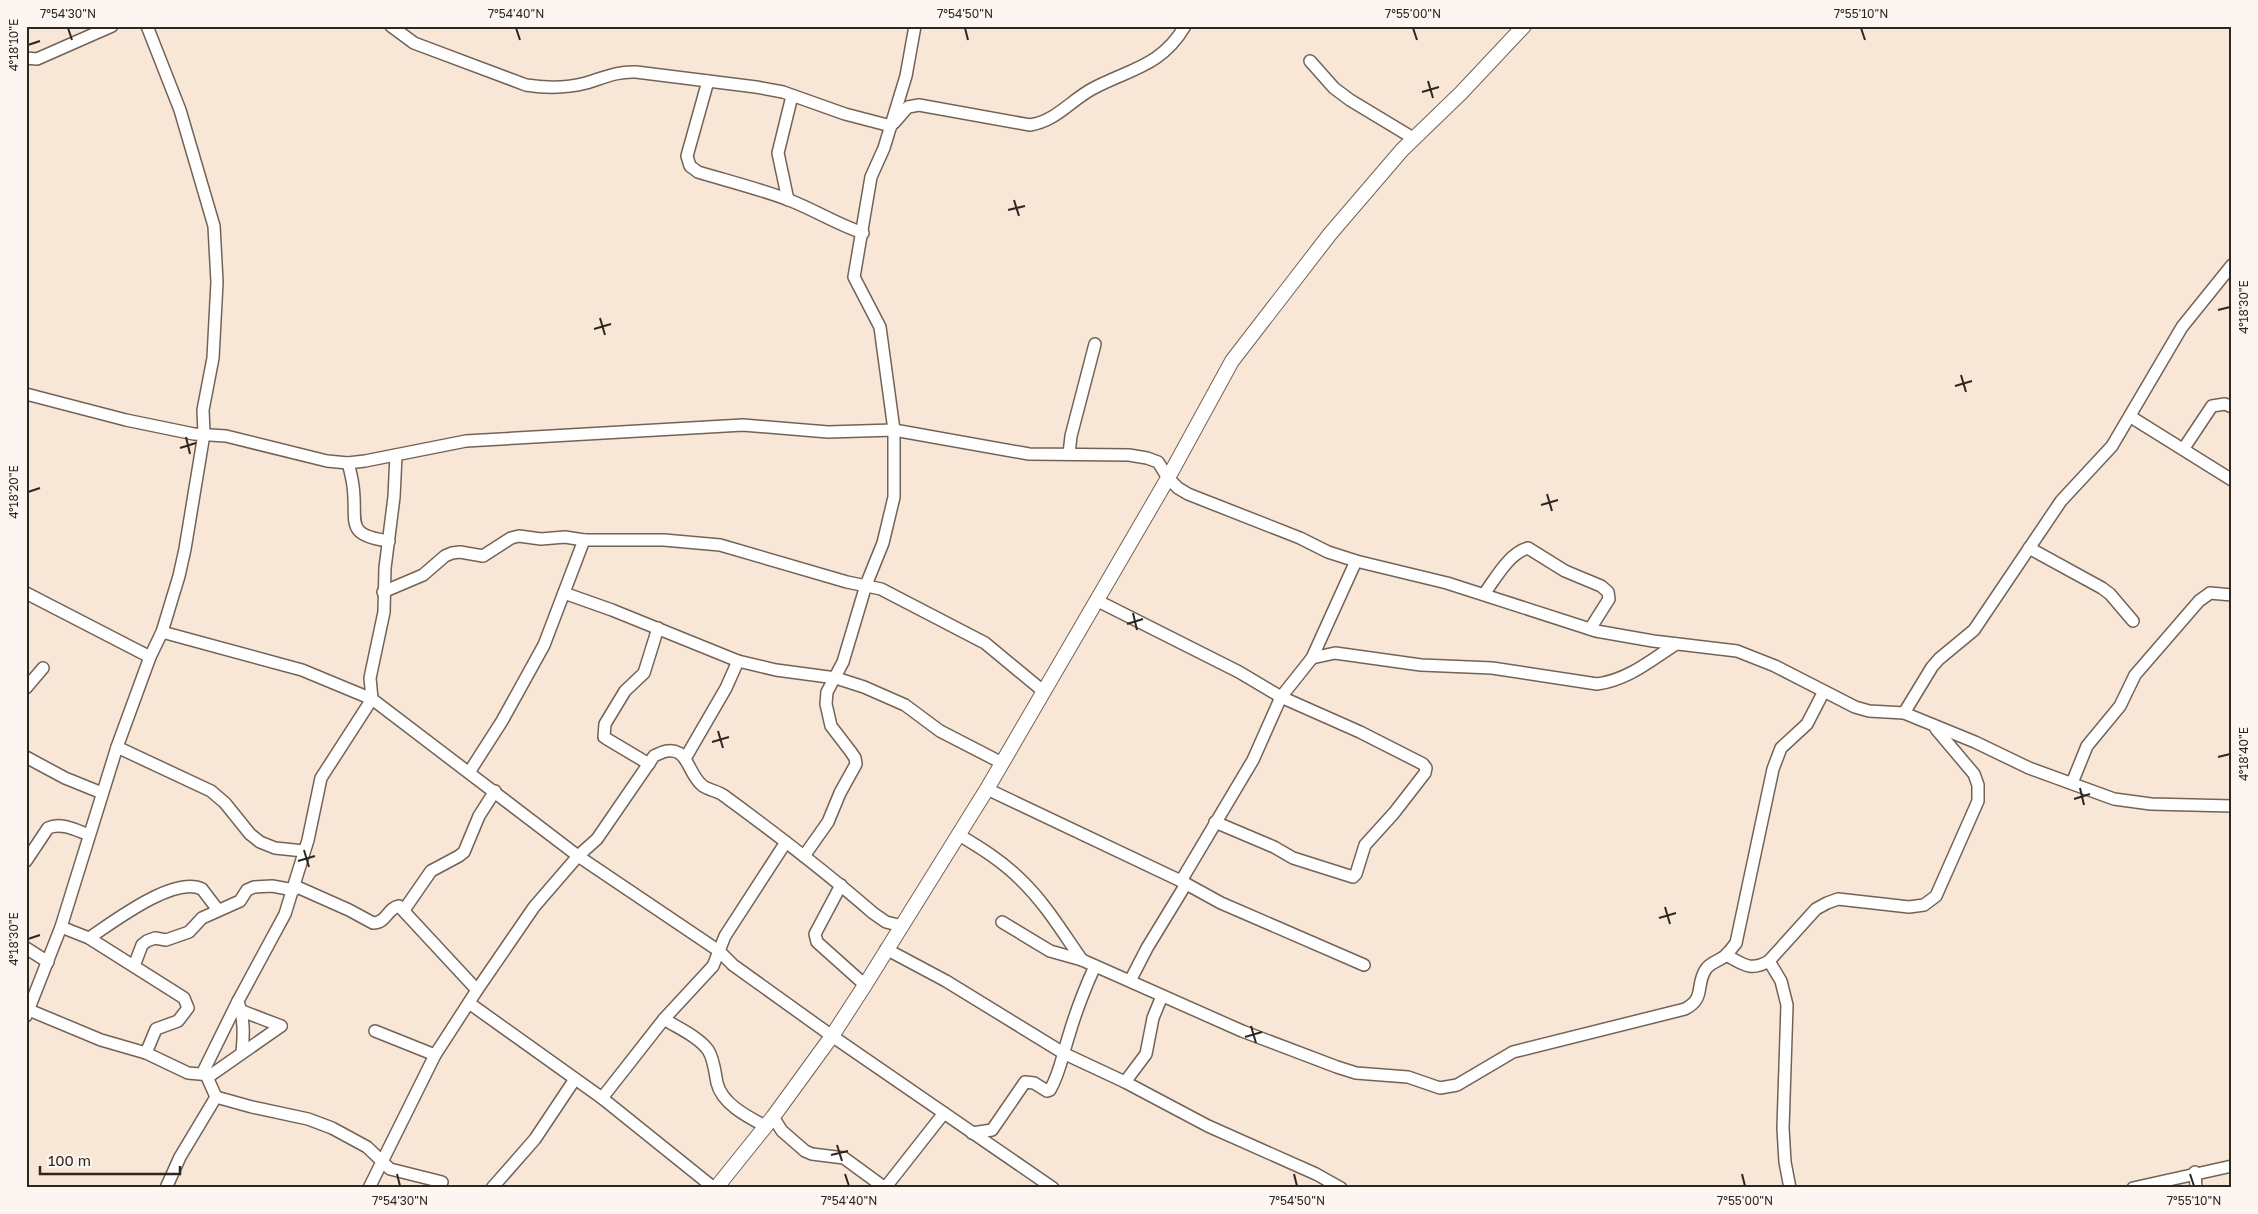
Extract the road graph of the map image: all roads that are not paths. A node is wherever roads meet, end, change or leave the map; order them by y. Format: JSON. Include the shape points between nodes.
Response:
{"nodes":[{"id":1,"x":112,"y":26,"type":"edge"},
{"id":2,"x":147,"y":26,"type":"edge"},
{"id":3,"x":392,"y":26,"type":"edge"},
{"id":4,"x":914,"y":26,"type":"edge"},
{"id":5,"x":1185,"y":26,"type":"edge"},
{"id":6,"x":1524,"y":26,"type":"edge"},
{"id":7,"x":26,"y":58,"type":"edge"},
{"id":8,"x":1310,"y":61,"type":"dead end"},
{"id":9,"x":708,"y":81,"type":"junction"},
{"id":10,"x":792,"y":96,"type":"junction"},
{"id":11,"x":891,"y":126,"type":"junction"},
{"id":12,"x":1413,"y":138,"type":"junction"},
{"id":13,"x":788,"y":200,"type":"junction"},
{"id":14,"x":863,"y":233,"type":"junction"},
{"id":15,"x":2232,"y":265,"type":"edge"},
{"id":16,"x":2228,"y":278,"type":"edge"},
{"id":17,"x":1095,"y":344,"type":"dead end"},
{"id":18,"x":26,"y":394,"type":"edge"},
{"id":19,"x":2232,"y":407,"type":"edge"},
{"id":20,"x":2131,"y":417,"type":"junction"},
{"id":21,"x":894,"y":430,"type":"junction"},
{"id":22,"x":204,"y":434,"type":"junction"},
{"id":23,"x":2184,"y":448,"type":"junction"},
{"id":24,"x":1069,"y":454,"type":"junction"},
{"id":25,"x":396,"y":455,"type":"junction"},
{"id":26,"x":348,"y":463,"type":"junction"},
{"id":27,"x":1168,"y":478,"type":"junction"},
{"id":28,"x":2232,"y":480,"type":"edge"},
{"id":29,"x":584,"y":540,"type":"junction"},
{"id":30,"x":390,"y":542,"type":"junction"},
{"id":31,"x":2029,"y":548,"type":"junction"},
{"id":32,"x":1356,"y":561,"type":"junction"},
{"id":33,"x":866,"y":585,"type":"junction"},
{"id":34,"x":384,"y":592,"type":"junction"},
{"id":35,"x":26,"y":593,"type":"edge"},
{"id":36,"x":564,"y":593,"type":"junction"},
{"id":37,"x":1484,"y":594,"type":"junction"},
{"id":38,"x":2232,"y":595,"type":"edge"},
{"id":39,"x":1096,"y":600,"type":"junction"},
{"id":40,"x":2133,"y":621,"type":"dead end"},
{"id":41,"x":658,"y":628,"type":"junction"},
{"id":42,"x":1590,"y":629,"type":"junction"},
{"id":43,"x":162,"y":632,"type":"junction"},
{"id":44,"x":1653,"y":641,"type":"junction"},
{"id":45,"x":1676,"y":644,"type":"junction"},
{"id":46,"x":1657,"y":656,"type":"junction"},
{"id":47,"x":150,"y":657,"type":"junction"},
{"id":48,"x":1312,"y":658,"type":"junction"},
{"id":49,"x":738,"y":662,"type":"junction"},
{"id":50,"x":43,"y":668,"type":"dead end"},
{"id":51,"x":836,"y":678,"type":"junction"},
{"id":52,"x":26,"y":688,"type":"edge"},
{"id":53,"x":1043,"y":691,"type":"junction"},
{"id":54,"x":1823,"y":692,"type":"junction"},
{"id":55,"x":1281,"y":697,"type":"junction"},
{"id":56,"x":372,"y":699,"type":"junction"},
{"id":57,"x":1904,"y":714,"type":"junction"},
{"id":58,"x":1935,"y":727,"type":"junction"},
{"id":59,"x":117,"y":747,"type":"junction"},
{"id":60,"x":686,"y":757,"type":"junction"},
{"id":61,"x":27,"y":760,"type":"edge"},
{"id":62,"x":1002,"y":763,"type":"junction"},
{"id":63,"x":649,"y":764,"type":"junction"},
{"id":64,"x":470,"y":771,"type":"junction"},
{"id":65,"x":2072,"y":783,"type":"junction"},
{"id":66,"x":986,"y":789,"type":"junction"},
{"id":67,"x":495,"y":791,"type":"junction"},
{"id":68,"x":102,"y":793,"type":"junction"},
{"id":69,"x":2232,"y":806,"type":"edge"},
{"id":70,"x":1215,"y":822,"type":"junction"},
{"id":71,"x":89,"y":834,"type":"junction"},
{"id":72,"x":959,"y":835,"type":"junction"},
{"id":73,"x":786,"y":842,"type":"junction"},
{"id":74,"x":304,"y":851,"type":"junction"},
{"id":75,"x":578,"y":856,"type":"junction"},
{"id":76,"x":804,"y":856,"type":"junction"},
{"id":77,"x":26,"y":861,"type":"edge"},
{"id":78,"x":1183,"y":882,"type":"junction"},
{"id":79,"x":841,"y":885,"type":"junction"},
{"id":80,"x":294,"y":888,"type":"junction"},
{"id":81,"x":218,"y":910,"type":"junction"},
{"id":82,"x":404,"y":910,"type":"junction"},
{"id":83,"x":1002,"y":922,"type":"dead end"},
{"id":84,"x":902,"y":926,"type":"junction"},
{"id":85,"x":61,"y":927,"type":"junction"},
{"id":86,"x":89,"y":938,"type":"junction"},
{"id":87,"x":26,"y":948,"type":"edge"},
{"id":88,"x":886,"y":949,"type":"junction"},
{"id":89,"x":719,"y":951,"type":"junction"},
{"id":90,"x":1726,"y":955,"type":"junction"},
{"id":91,"x":1082,"y":960,"type":"junction"},
{"id":92,"x":1769,"y":961,"type":"junction"},
{"id":93,"x":48,"y":962,"type":"junction"},
{"id":94,"x":1364,"y":965,"type":"dead end"},
{"id":95,"x":134,"y":966,"type":"junction"},
{"id":96,"x":1095,"y":966,"type":"junction"},
{"id":97,"x":1130,"y":981,"type":"junction"},
{"id":98,"x":865,"y":985,"type":"junction"},
{"id":99,"x":478,"y":990,"type":"junction"},
{"id":100,"x":1162,"y":996,"type":"junction"},
{"id":101,"x":469,"y":1003,"type":"junction"},
{"id":102,"x":240,"y":1006,"type":"junction"},
{"id":103,"x":28,"y":1013,"type":"edge"},
{"id":104,"x":664,"y":1019,"type":"junction"},
{"id":105,"x":375,"y":1032,"type":"dead end"},
{"id":106,"x":832,"y":1036,"type":"junction"},
{"id":107,"x":1068,"y":1036,"type":"junction"},
{"id":108,"x":1052,"y":1047,"type":"junction"},
{"id":109,"x":242,"y":1052,"type":"junction"},
{"id":110,"x":146,"y":1053,"type":"junction"},
{"id":111,"x":1065,"y":1054,"type":"junction"},
{"id":112,"x":435,"y":1055,"type":"junction"},
{"id":113,"x":206,"y":1076,"type":"junction"},
{"id":114,"x":575,"y":1079,"type":"junction"},
{"id":115,"x":1125,"y":1082,"type":"junction"},
{"id":116,"x":216,"y":1097,"type":"junction"},
{"id":117,"x":602,"y":1098,"type":"junction"},
{"id":118,"x":944,"y":1113,"type":"junction"},
{"id":119,"x":769,"y":1121,"type":"junction"},
{"id":120,"x":972,"y":1133,"type":"junction"},
{"id":121,"x":382,"y":1161,"type":"junction"},
{"id":122,"x":2232,"y":1166,"type":"edge"},
{"id":123,"x":2195,"y":1172,"type":"junction"},
{"id":124,"x":442,"y":1182,"type":"dead end"},
{"id":125,"x":166,"y":1188,"type":"edge"},
{"id":126,"x":369,"y":1188,"type":"edge"},
{"id":127,"x":492,"y":1188,"type":"edge"},
{"id":128,"x":715,"y":1188,"type":"edge"},
{"id":129,"x":1053,"y":1188,"type":"edge"},
{"id":130,"x":1341,"y":1188,"type":"edge"},
{"id":131,"x":1790,"y":1188,"type":"edge"},
{"id":132,"x":2133,"y":1188,"type":"edge"},
{"id":133,"x":2196,"y":1188,"type":"edge"}],
"edges":[{"from":1,"to":7,"type":"street","via":[[37,60]]},
{"from":2,"to":22,"type":"street","via":[[180,110],[214,226],[217,282],[213,358],[203,410]]},
{"from":3,"to":9,"type":"street","via":[[414,43],[526,85],[544,88],[584,84],[622,71]]},
{"from":4,"to":11,"type":"street","via":[[910,57]]},
{"from":5,"to":11,"type":"street","via":[[1178,38],[1148,64],[1091,90],[1050,120],[1030,124],[919,105],[908,107]]},
{"from":6,"to":12,"type":"street"},
{"from":8,"to":12,"type":"street","via":[[1334,88],[1350,100]]},
{"from":9,"to":10,"type":"street","via":[[756,87]]},
{"from":9,"to":13,"type":"street","via":[[687,156],[690,166],[698,172]]},
{"from":10,"to":11,"type":"street"},
{"from":10,"to":13,"type":"street","via":[[778,153]]},
{"from":11,"to":14,"type":"street","via":[[871,176]]},
{"from":12,"to":27,"type":"street","via":[[1330,234],[1232,362]]},
{"from":13,"to":14,"type":"street","via":[[834,223]]},
{"from":14,"to":21,"type":"street","via":[[854,277],[880,326]]},
{"from":15,"to":16,"type":"street"},
{"from":16,"to":20,"type":"street","via":[[2182,327]]},
{"from":17,"to":24,"type":"street"},
{"from":18,"to":22,"type":"street","via":[[126,420]]},
{"from":19,"to":23,"type":"street","via":[[2225,404],[2212,406]]},
{"from":20,"to":23,"type":"street"},
{"from":20,"to":31,"type":"street","via":[[2102,457],[2061,501]]},
{"from":21,"to":24,"type":"street","via":[[1008,451]]},
{"from":21,"to":25,"type":"street","via":[[828,432],[757,425],[658,428],[466,441]]},
{"from":21,"to":33,"type":"street","via":[[894,496],[883,543]]},
{"from":22,"to":26,"type":"street"},
{"from":22,"to":43,"type":"street","via":[[186,550]]},
{"from":23,"to":28,"type":"street"},
{"from":24,"to":27,"type":"street","via":[[1147,458],[1158,462]]},
{"from":25,"to":26,"type":"street"},
{"from":25,"to":30,"type":"street"},
{"from":26,"to":30,"type":"street","via":[[356,527],[372,539]]},
{"from":27,"to":32,"type":"street","via":[[1188,494]]},
{"from":27,"to":39,"type":"street"},
{"from":29,"to":33,"type":"street","via":[[664,540],[720,545]]},
{"from":29,"to":34,"type":"street","via":[[519,536],[483,556],[452,553],[423,575]]},
{"from":29,"to":36,"type":"street"},
{"from":30,"to":34,"type":"street"},
{"from":31,"to":40,"type":"street","via":[[2102,588]]},
{"from":31,"to":57,"type":"street","via":[[1974,630],[1932,667]]},
{"from":32,"to":37,"type":"street"},
{"from":32,"to":48,"type":"street"},
{"from":33,"to":51,"type":"street"},
{"from":33,"to":53,"type":"street","via":[[881,589],[971,634]]},
{"from":34,"to":56,"type":"street","via":[[381,632],[370,678]]},
{"from":35,"to":47,"type":"street"},
{"from":36,"to":41,"type":"street"},
{"from":36,"to":64,"type":"street","via":[[544,645]]},
{"from":37,"to":42,"type":"street"},
{"from":37,"to":42,"type":"street","via":[[1512,557],[1528,548],[1608,592],[1610,599]]},
{"from":38,"to":65,"type":"street","via":[[2210,593],[2199,601],[2134,676],[2120,706],[2087,746]]},
{"from":39,"to":53,"type":"street"},
{"from":39,"to":55,"type":"street","via":[[1239,672]]},
{"from":41,"to":49,"type":"street"},
{"from":41,"to":63,"type":"street","via":[[644,673],[626,691],[603,732],[607,740]]},
{"from":42,"to":44,"type":"street"},
{"from":43,"to":47,"type":"street"},
{"from":43,"to":56,"type":"street","via":[[302,670]]},
{"from":44,"to":45,"type":"street"},
{"from":44,"to":46,"type":"street"},
{"from":45,"to":46,"type":"street"},
{"from":45,"to":54,"type":"street","via":[[1723,649],[1755,657]]},
{"from":46,"to":48,"type":"street","via":[[1622,678],[1597,684],[1492,668],[1421,666],[1345,654]]},
{"from":47,"to":59,"type":"street"},
{"from":48,"to":55,"type":"street"},
{"from":49,"to":51,"type":"street"},
{"from":49,"to":60,"type":"street"},
{"from":50,"to":52,"type":"street"},
{"from":51,"to":62,"type":"street","via":[[887,696],[940,731]]},
{"from":51,"to":76,"type":"street","via":[[828,692],[826,713],[856,764],[828,822]]},
{"from":53,"to":62,"type":"street"},
{"from":54,"to":57,"type":"street","via":[[1862,709]]},
{"from":54,"to":90,"type":"street","via":[[1807,724],[1781,748],[1773,769],[1736,943]]},
{"from":55,"to":70,"type":"street","via":[[1253,760]]},
{"from":55,"to":70,"type":"street","via":[[1423,764],[1425,772],[1365,845],[1353,877],[1293,858]]},
{"from":56,"to":64,"type":"street"},
{"from":56,"to":74,"type":"street","via":[[322,778]]},
{"from":57,"to":58,"type":"street"},
{"from":58,"to":65,"type":"street"},
{"from":58,"to":92,"type":"street","via":[[1974,774],[1978,785],[1978,802],[1936,896],[1924,905],[1908,907],[1838,900],[1827,903],[1816,909]]},
{"from":59,"to":68,"type":"street"},
{"from":59,"to":74,"type":"street","via":[[211,791],[260,842],[275,848]]},
{"from":60,"to":63,"type":"street","via":[[668,750],[654,756]]},
{"from":60,"to":73,"type":"street","via":[[690,771],[703,786],[721,794]]},
{"from":61,"to":68,"type":"street"},
{"from":62,"to":66,"type":"street"},
{"from":63,"to":75,"type":"street","via":[[597,839]]},
{"from":64,"to":67,"type":"street"},
{"from":65,"to":69,"type":"street","via":[[2131,802]]},
{"from":66,"to":72,"type":"street"},
{"from":66,"to":78,"type":"street"},
{"from":67,"to":75,"type":"street"},
{"from":67,"to":82,"type":"street","via":[[479,816],[464,852],[431,871]]},
{"from":68,"to":71,"type":"street"},
{"from":70,"to":78,"type":"street"},
{"from":71,"to":77,"type":"street","via":[[62,826],[48,828]]},
{"from":71,"to":85,"type":"street"},
{"from":72,"to":84,"type":"street"},
{"from":72,"to":91,"type":"street","via":[[985,850],[1022,881]]},
{"from":73,"to":76,"type":"street"},
{"from":73,"to":89,"type":"street","via":[[725,936]]},
{"from":74,"to":80,"type":"street"},
{"from":75,"to":89,"type":"street"},
{"from":75,"to":99,"type":"street","via":[[534,908]]},
{"from":76,"to":79,"type":"street"},
{"from":78,"to":94,"type":"street","via":[[1222,903]]},
{"from":78,"to":97,"type":"street"},
{"from":79,"to":84,"type":"street","via":[[873,914]]},
{"from":79,"to":98,"type":"street","via":[[815,934],[817,942]]},
{"from":80,"to":81,"type":"street","via":[[254,887],[240,901]]},
{"from":80,"to":82,"type":"street","via":[[349,910],[373,924],[383,920],[395,906]]},
{"from":80,"to":102,"type":"street","via":[[285,914]]},
{"from":81,"to":86,"type":"street","via":[[202,889],[186,886],[133,907]]},
{"from":81,"to":95,"type":"street","via":[[174,939],[147,941],[142,945]]},
{"from":82,"to":99,"type":"street"},
{"from":83,"to":91,"type":"street","via":[[1050,951]]},
{"from":84,"to":88,"type":"street"},
{"from":85,"to":86,"type":"street"},
{"from":85,"to":93,"type":"street"},
{"from":86,"to":95,"type":"street"},
{"from":87,"to":93,"type":"street"},
{"from":88,"to":98,"type":"street"},
{"from":88,"to":108,"type":"street","via":[[954,986]]},
{"from":89,"to":104,"type":"street","via":[[713,966]]},
{"from":89,"to":106,"type":"street","via":[[733,965]]},
{"from":90,"to":92,"type":"street","via":[[1750,968]]},
{"from":90,"to":100,"type":"street","via":[[1705,970],[1698,998],[1685,1009],[1513,1052],[1468,1080],[1440,1088],[1408,1077],[1366,1074],[1337,1067],[1242,1032]]},
{"from":91,"to":96,"type":"street"},
{"from":92,"to":131,"type":"street","via":[[1781,981],[1787,1005],[1783,1128]]},
{"from":93,"to":103,"type":"street"},
{"from":95,"to":110,"type":"street","via":[[184,998],[188,1008],[178,1021],[156,1030]]},
{"from":96,"to":97,"type":"street"},
{"from":96,"to":107,"type":"street"},
{"from":97,"to":100,"type":"street"},
{"from":98,"to":106,"type":"street"},
{"from":99,"to":101,"type":"street"},
{"from":100,"to":115,"type":"street","via":[[1153,1018],[1146,1054]]},
{"from":101,"to":112,"type":"street"},
{"from":101,"to":114,"type":"street"},
{"from":102,"to":109,"type":"street","via":[[244,1031]]},
{"from":102,"to":109,"type":"street","via":[[281,1026]]},
{"from":102,"to":113,"type":"street","via":[[204,1070]]},
{"from":103,"to":110,"type":"street"},
{"from":104,"to":117,"type":"street"},
{"from":104,"to":119,"type":"street","via":[[704,1044],[711,1055],[718,1087],[725,1098],[744,1115]]},
{"from":105,"to":112,"type":"street"},
{"from":106,"to":118,"type":"street"},
{"from":106,"to":119,"type":"street"},
{"from":107,"to":108,"type":"street"},
{"from":107,"to":111,"type":"street"},
{"from":108,"to":111,"type":"street"},
{"from":109,"to":113,"type":"street","via":[[211,1076]]},
{"from":110,"to":113,"type":"street","via":[[188,1073]]},
{"from":111,"to":115,"type":"street"},
{"from":111,"to":120,"type":"street","via":[[1050,1090],[1025,1082],[992,1130]]},
{"from":112,"to":121,"type":"street"},
{"from":113,"to":116,"type":"street"},
{"from":114,"to":117,"type":"street"},
{"from":114,"to":127,"type":"street","via":[[535,1139]]},
{"from":115,"to":130,"type":"street","via":[[1208,1126]]},
{"from":116,"to":121,"type":"street","via":[[332,1128],[367,1147]]},
{"from":116,"to":125,"type":"street","via":[[180,1157]]},
{"from":117,"to":128,"type":"street"},
{"from":118,"to":119,"type":"street","via":[[885,1188],[844,1158],[805,1151]]},
{"from":118,"to":120,"type":"street"},
{"from":119,"to":128,"type":"street"},
{"from":120,"to":129,"type":"street"},
{"from":121,"to":124,"type":"street","via":[[390,1169]]},
{"from":121,"to":126,"type":"street"},
{"from":122,"to":123,"type":"street"},
{"from":123,"to":132,"type":"street"},
{"from":123,"to":133,"type":"street"}]}
